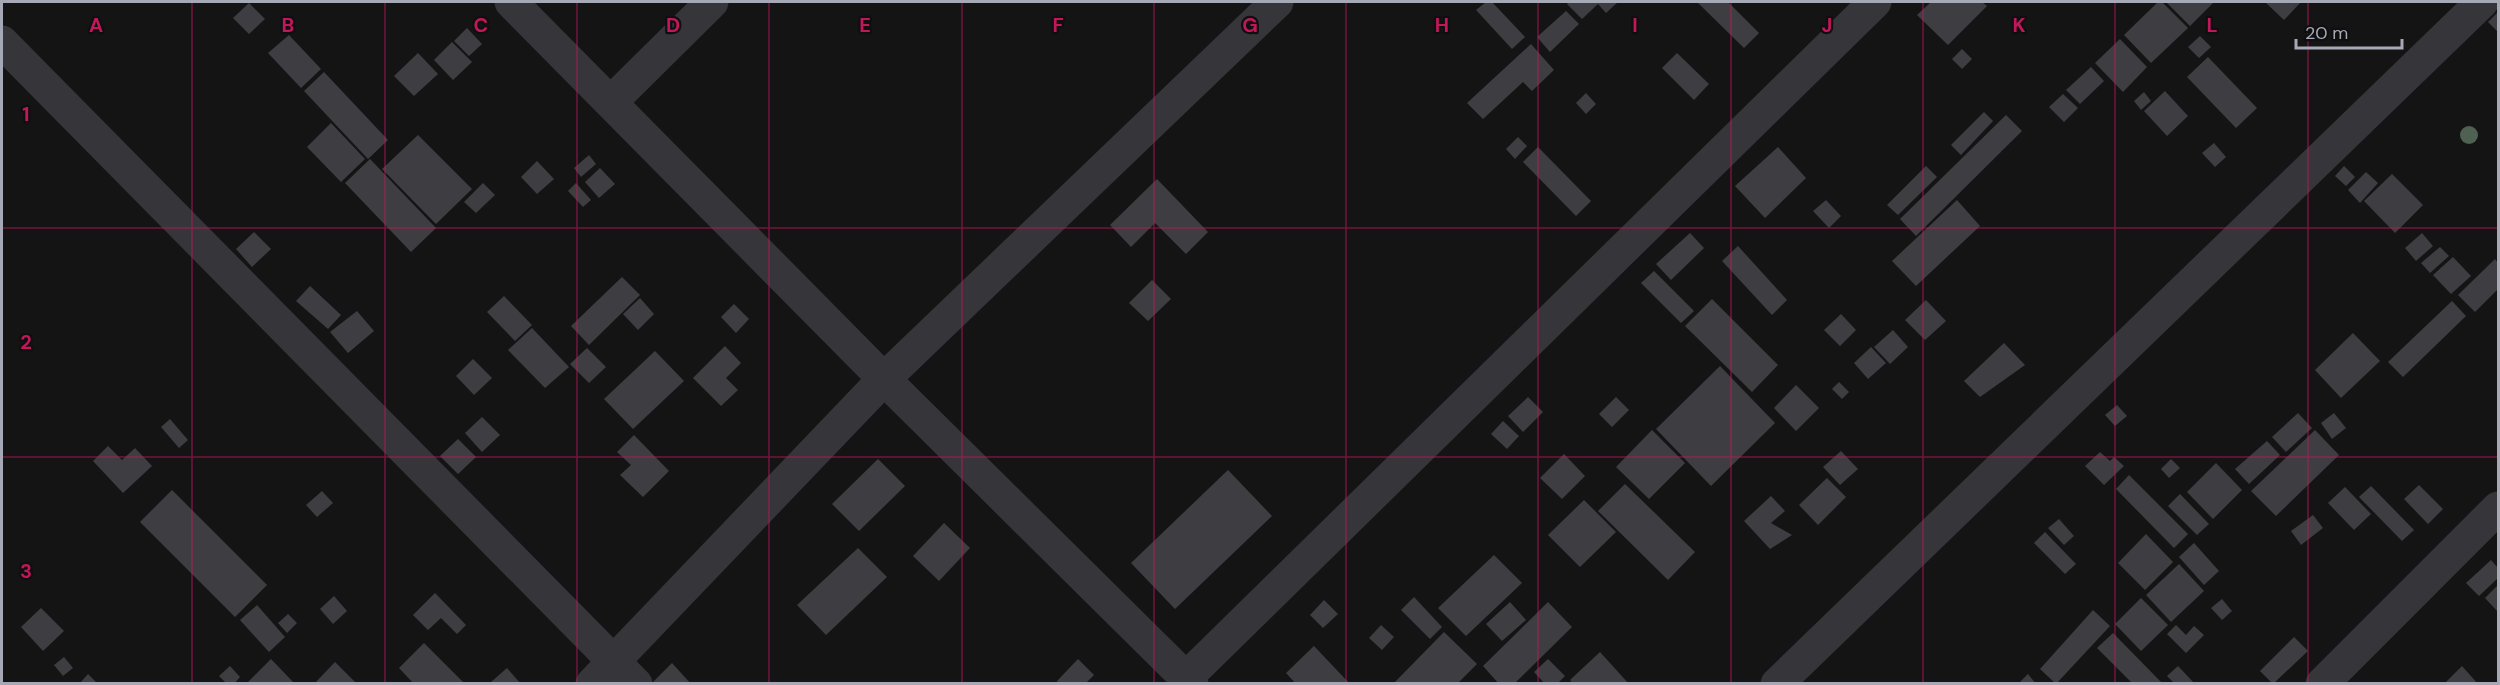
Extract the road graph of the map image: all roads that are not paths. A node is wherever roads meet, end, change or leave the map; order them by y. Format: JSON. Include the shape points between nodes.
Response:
{"nodes":[{"id":1,"x":511,"y":2,"type":"edge"},
{"id":2,"x":712,"y":2,"type":"edge"},
{"id":3,"x":1277,"y":2,"type":"edge"},
{"id":4,"x":1875,"y":2,"type":"edge"},
{"id":5,"x":2482,"y":2,"type":"edge"},
{"id":6,"x":2,"y":42,"type":"edge"},
{"id":7,"x":611,"y":102,"type":"junction"},
{"id":8,"x":884,"y":380,"type":"junction"},
{"id":9,"x":2499,"y":508,"type":"edge"},
{"id":10,"x":615,"y":676,"type":"edge"},
{"id":11,"x":1189,"y":681,"type":"edge"},
{"id":12,"x":1777,"y":684,"type":"edge"},
{"id":13,"x":2322,"y":684,"type":"edge"}],
"edges":[{"from":1,"to":7,"type":"street"},
{"from":2,"to":7,"type":"street"},
{"from":3,"to":8,"type":"street"},
{"from":4,"to":11,"type":"street"},
{"from":5,"to":12,"type":"street"},
{"from":6,"to":10,"type":"street"},
{"from":7,"to":8,"type":"street"},
{"from":8,"to":10,"type":"street"},
{"from":8,"to":11,"type":"street"},
{"from":9,"to":13,"type":"street"}]}
